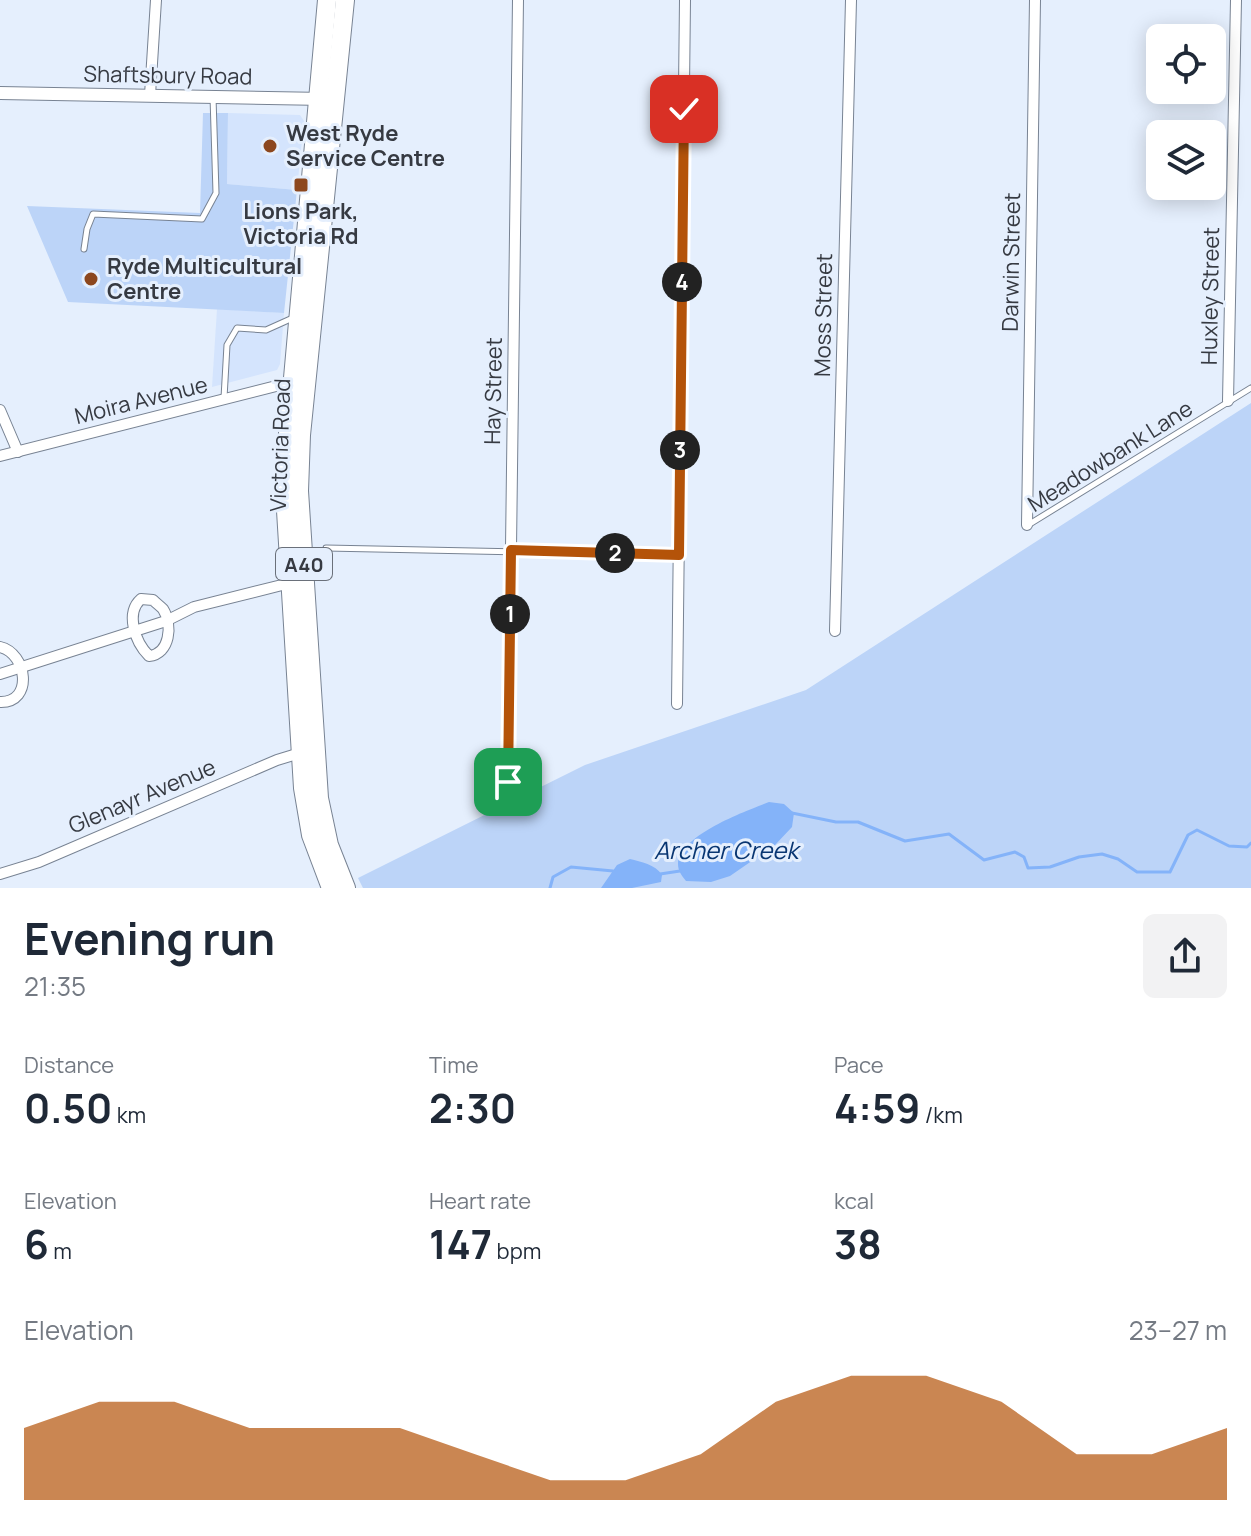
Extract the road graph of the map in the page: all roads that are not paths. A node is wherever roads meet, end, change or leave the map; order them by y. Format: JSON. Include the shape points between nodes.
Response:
{"nodes":[{"id":1,"x":156,"y":0,"type":"edge"},
{"id":2,"x":327,"y":0,"type":"edge"},
{"id":3,"x":345,"y":0,"type":"edge"},
{"id":4,"x":518,"y":0,"type":"edge"},
{"id":5,"x":685,"y":0,"type":"edge"},
{"id":6,"x":851,"y":0,"type":"edge"},
{"id":7,"x":1035,"y":0,"type":"edge"},
{"id":8,"x":1236,"y":0,"type":"edge"},
{"id":9,"x":0,"y":93,"type":"edge"},
{"id":10,"x":150,"y":95,"type":"junction"},
{"id":11,"x":213,"y":96,"type":"junction"},
{"id":12,"x":328,"y":100,"type":"junction"},
{"id":13,"x":84,"y":249,"type":"dead end"},
{"id":14,"x":298,"y":315,"type":"junction"},
{"id":15,"x":292,"y":382,"type":"junction"},
{"id":16,"x":1251,"y":388,"type":"edge"},
{"id":17,"x":224,"y":399,"type":"junction"},
{"id":18,"x":1228,"y":401,"type":"junction"},
{"id":19,"x":0,"y":410,"type":"edge"},
{"id":20,"x":18,"y":452,"type":"junction"},
{"id":21,"x":0,"y":456,"type":"edge"},
{"id":22,"x":1027,"y":525,"type":"joint"},
{"id":23,"x":326,"y":548,"type":"dead end"},
{"id":24,"x":511,"y":550,"type":"junction"},
{"id":25,"x":679,"y":555,"type":"junction"},
{"id":26,"x":290,"y":583,"type":"junction"},
{"id":27,"x":166,"y":621,"type":"junction"},
{"id":28,"x":135,"y":630,"type":"junction"},
{"id":29,"x":835,"y":631,"type":"dead end"},
{"id":30,"x":0,"y":647,"type":"edge"},
{"id":31,"x":20,"y":669,"type":"junction"},
{"id":32,"x":0,"y":674,"type":"edge"},
{"id":33,"x":0,"y":702,"type":"edge"},
{"id":34,"x":677,"y":704,"type":"dead end"},
{"id":35,"x":300,"y":753,"type":"junction"},
{"id":36,"x":508,"y":782,"type":"dead end"},
{"id":37,"x":0,"y":874,"type":"edge"},
{"id":38,"x":331,"y":888,"type":"edge"},
{"id":39,"x":346,"y":888,"type":"edge"}],
"edges":[{"from":1,"to":10,"type":"street"},
{"from":2,"to":12,"type":"highway","name":"Victoria Road","number":"A40"},
{"from":3,"to":12,"type":"highway","name":"Victoria Road","number":"A40"},
{"from":4,"to":24,"type":"street","name":"Hay Street"},
{"from":5,"to":25,"type":"street"},
{"from":6,"to":29,"type":"street","name":"Moss Street"},
{"from":7,"to":22,"type":"street","name":"Darwin Street"},
{"from":8,"to":18,"type":"street","name":"Huxley Street"},
{"from":9,"to":10,"type":"street","name":"Shaftsbury Road"},
{"from":10,"to":11,"type":"street","name":"Shaftsbury Road"},
{"from":11,"to":12,"type":"street","name":"Shaftsbury Road"},
{"from":11,"to":13,"type":"lane","via":[[216,193],[202,219],[93,214]]},
{"from":12,"to":14,"type":"highway","name":"Victoria Road","number":"A40"},
{"from":12,"to":39,"type":"highway","name":"Victoria Road","number":"A40","via":[[299,491],[319,798]]},
{"from":14,"to":15,"type":"highway","name":"Victoria Road","number":"A40"},
{"from":14,"to":17,"type":"lane","via":[[266,330],[237,328],[227,345]]},
{"from":15,"to":17,"type":"street","name":"Moira Avenue"},
{"from":15,"to":26,"type":"highway","name":"Victoria Road","number":"A40","via":[[284,478]]},
{"from":16,"to":18,"type":"lane","name":"Meadowbank Lane"},
{"from":17,"to":20,"type":"street","name":"Moira Avenue"},
{"from":18,"to":22,"type":"lane","name":"Meadowbank Lane"},
{"from":19,"to":20,"type":"street"},
{"from":20,"to":21,"type":"street","name":"Moira Avenue"},
{"from":23,"to":24,"type":"lane"},
{"from":24,"to":25,"type":"lane"},
{"from":24,"to":36,"type":"street","name":"Hay Street"},
{"from":25,"to":34,"type":"street"},
{"from":26,"to":27,"type":"street","via":[[194,607]]},
{"from":26,"to":35,"type":"highway","name":"Victoria Road","number":"A40"},
{"from":27,"to":28,"type":"street"},
{"from":27,"to":28,"type":"street","via":[[153,600],[141,599],[132,615]]},
{"from":27,"to":28,"type":"street","via":[[168,637],[158,655],[149,656],[142,649]]},
{"from":28,"to":31,"type":"street"},
{"from":30,"to":31,"type":"street","via":[[11,649]]},
{"from":31,"to":32,"type":"street"},
{"from":31,"to":33,"type":"street","via":[[20,695]]},
{"from":35,"to":37,"type":"street","name":"Glenayr Avenue"},
{"from":35,"to":38,"type":"highway","name":"Victoria Road","number":"A40","via":[[311,835]]}]}
